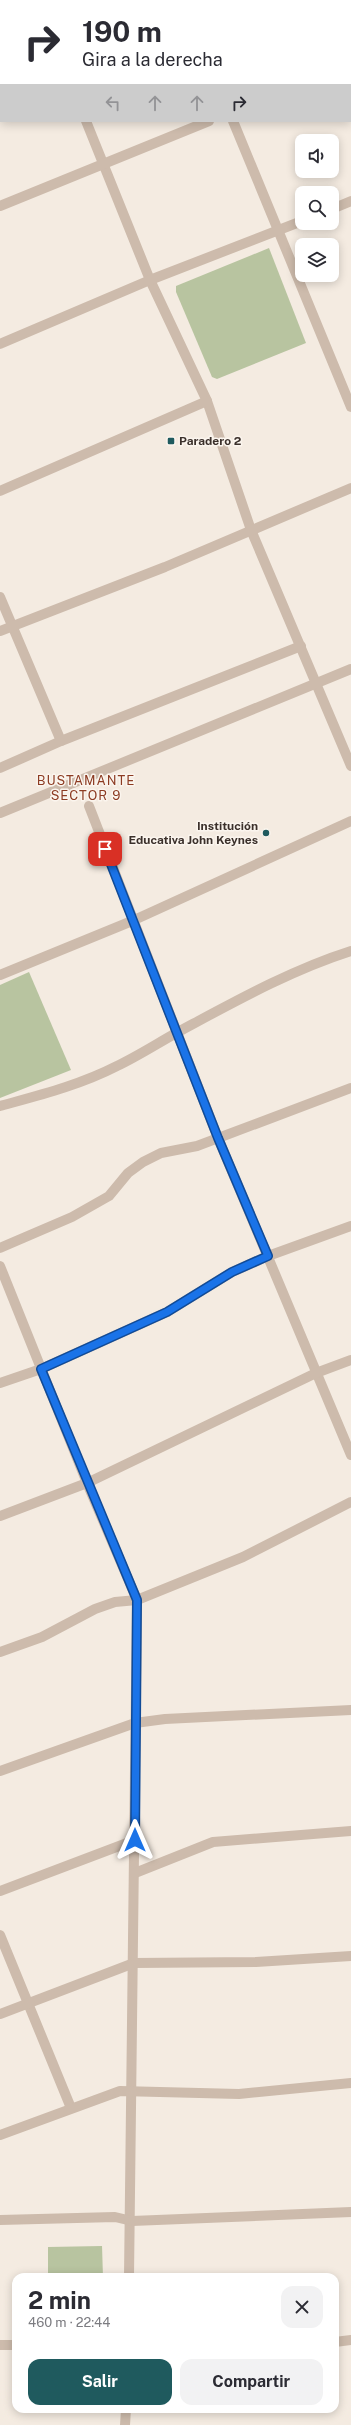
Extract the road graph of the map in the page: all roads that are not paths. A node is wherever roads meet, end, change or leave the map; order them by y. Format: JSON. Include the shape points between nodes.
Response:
{"nodes":[{"id":1,"x":86,"y":122,"type":"edge"},
{"id":2,"x":206,"y":122,"type":"edge"},
{"id":3,"x":233,"y":122,"type":"edge"},
{"id":4,"x":102,"y":163,"type":"junction"},
{"id":5,"x":351,"y":201,"type":"edge"},
{"id":6,"x":0,"y":206,"type":"edge"},
{"id":7,"x":339,"y":206,"type":"edge"},
{"id":8,"x":295,"y":224,"type":"edge"},
{"id":9,"x":279,"y":230,"type":"junction"},
{"id":10,"x":150,"y":280,"type":"junction"},
{"id":11,"x":0,"y":344,"type":"edge"},
{"id":12,"x":206,"y":401,"type":"junction"},
{"id":13,"x":351,"y":407,"type":"edge"},
{"id":14,"x":351,"y":488,"type":"edge"},
{"id":15,"x":0,"y":491,"type":"edge"},
{"id":16,"x":251,"y":530,"type":"junction"},
{"id":17,"x":0,"y":597,"type":"edge"},
{"id":18,"x":11,"y":625,"type":"junction"},
{"id":19,"x":0,"y":631,"type":"edge"},
{"id":20,"x":301,"y":646,"type":"junction"},
{"id":21,"x":351,"y":669,"type":"edge"},
{"id":22,"x":317,"y":683,"type":"junction"},
{"id":23,"x":61,"y":741,"type":"junction"},
{"id":24,"x":351,"y":766,"type":"edge"},
{"id":25,"x":0,"y":768,"type":"edge"},
{"id":26,"x":89,"y":806,"type":"dead end"},
{"id":27,"x":0,"y":813,"type":"edge"},
{"id":28,"x":351,"y":821,"type":"edge"},
{"id":29,"x":132,"y":921,"type":"junction"},
{"id":30,"x":351,"y":951,"type":"edge"},
{"id":31,"x":0,"y":975,"type":"edge"},
{"id":32,"x":178,"y":1032,"type":"junction"},
{"id":33,"x":351,"y":1088,"type":"edge"},
{"id":34,"x":0,"y":1106,"type":"edge"},
{"id":35,"x":218,"y":1138,"type":"junction"},
{"id":36,"x":351,"y":1226,"type":"edge"},
{"id":37,"x":0,"y":1248,"type":"edge"},
{"id":38,"x":268,"y":1256,"type":"junction"},
{"id":39,"x":0,"y":1266,"type":"edge"},
{"id":40,"x":351,"y":1360,"type":"edge"},
{"id":41,"x":41,"y":1369,"type":"junction"},
{"id":42,"x":316,"y":1373,"type":"junction"},
{"id":43,"x":0,"y":1383,"type":"edge"},
{"id":44,"x":351,"y":1455,"type":"edge"},
{"id":45,"x":87,"y":1483,"type":"junction"},
{"id":46,"x":351,"y":1502,"type":"edge"},
{"id":47,"x":0,"y":1516,"type":"edge"},
{"id":48,"x":137,"y":1600,"type":"junction"},
{"id":49,"x":0,"y":1652,"type":"edge"},
{"id":50,"x":351,"y":1710,"type":"edge"},
{"id":51,"x":136,"y":1723,"type":"junction"},
{"id":52,"x":0,"y":1771,"type":"edge"},
{"id":53,"x":351,"y":1831,"type":"edge"},
{"id":54,"x":135,"y":1840,"type":"junction"},
{"id":55,"x":135,"y":1873,"type":"junction"},
{"id":56,"x":0,"y":1891,"type":"edge"},
{"id":57,"x":0,"y":1935,"type":"edge"},
{"id":58,"x":351,"y":1956,"type":"edge"},
{"id":59,"x":134,"y":1963,"type":"junction"},
{"id":60,"x":27,"y":2003,"type":"junction"},
{"id":61,"x":0,"y":2014,"type":"edge"},
{"id":62,"x":351,"y":2083,"type":"edge"},
{"id":63,"x":132,"y":2090,"type":"junction"},
{"id":64,"x":71,"y":2108,"type":"junction"},
{"id":65,"x":0,"y":2135,"type":"edge"},
{"id":66,"x":351,"y":2212,"type":"edge"},
{"id":67,"x":0,"y":2220,"type":"edge"},
{"id":68,"x":132,"y":2221,"type":"junction"},
{"id":69,"x":129,"y":2273,"type":"edge"},
{"id":70,"x":351,"y":2340,"type":"edge"},
{"id":71,"x":339,"y":2342,"type":"edge"},
{"id":72,"x":12,"y":2345,"type":"edge"},
{"id":73,"x":0,"y":2346,"type":"edge"},
{"id":74,"x":126,"y":2413,"type":"edge"},
{"id":75,"x":125,"y":2425,"type":"edge"}],
"edges":[{"from":1,"to":4,"type":"street"},
{"from":2,"to":4,"type":"street"},
{"from":3,"to":9,"type":"street"},
{"from":4,"to":6,"type":"street"},
{"from":4,"to":10,"type":"street"},
{"from":5,"to":7,"type":"street"},
{"from":8,"to":9,"type":"street"},
{"from":9,"to":10,"type":"street"},
{"from":9,"to":13,"type":"street"},
{"from":10,"to":11,"type":"street"},
{"from":10,"to":12,"type":"street"},
{"from":12,"to":15,"type":"street"},
{"from":12,"to":16,"type":"street"},
{"from":14,"to":16,"type":"street"},
{"from":16,"to":18,"type":"street","via":[[165,567]]},
{"from":16,"to":20,"type":"street"},
{"from":17,"to":18,"type":"street"},
{"from":18,"to":19,"type":"street"},
{"from":18,"to":23,"type":"street"},
{"from":20,"to":22,"type":"street"},
{"from":20,"to":23,"type":"street"},
{"from":21,"to":22,"type":"street"},
{"from":22,"to":24,"type":"street"},
{"from":22,"to":27,"type":"street"},
{"from":23,"to":25,"type":"street"},
{"from":26,"to":29,"type":"street"},
{"from":28,"to":29,"type":"street"},
{"from":29,"to":31,"type":"street"},
{"from":29,"to":32,"type":"street"},
{"from":30,"to":32,"type":"street","via":[[326,959]]},
{"from":32,"to":34,"type":"street","via":[[118,1066],[73,1085]]},
{"from":32,"to":35,"type":"street"},
{"from":33,"to":35,"type":"street"},
{"from":35,"to":37,"type":"street","via":[[197,1146],[161,1154],[143,1162],[128,1173],[109,1196],[72,1217]]},
{"from":35,"to":38,"type":"street"},
{"from":36,"to":38,"type":"street"},
{"from":38,"to":41,"type":"street","via":[[232,1272],[167,1312]]},
{"from":38,"to":42,"type":"street"},
{"from":39,"to":41,"type":"street"},
{"from":40,"to":42,"type":"street"},
{"from":41,"to":43,"type":"street"},
{"from":41,"to":45,"type":"street"},
{"from":42,"to":44,"type":"street"},
{"from":42,"to":45,"type":"street"},
{"from":45,"to":47,"type":"street"},
{"from":45,"to":48,"type":"street"},
{"from":46,"to":48,"type":"street","via":[[243,1557]]},
{"from":48,"to":49,"type":"street","via":[[115,1602],[95,1609],[42,1637]]},
{"from":48,"to":51,"type":"street"},
{"from":50,"to":51,"type":"street","via":[[165,1719]]},
{"from":51,"to":52,"type":"street"},
{"from":51,"to":54,"type":"street"},
{"from":53,"to":55,"type":"street","via":[[213,1842]]},
{"from":54,"to":55,"type":"street"},
{"from":54,"to":56,"type":"street"},
{"from":55,"to":59,"type":"street"},
{"from":57,"to":60,"type":"street"},
{"from":58,"to":59,"type":"street","via":[[256,1962]]},
{"from":59,"to":60,"type":"street"},
{"from":59,"to":63,"type":"street"},
{"from":60,"to":61,"type":"street"},
{"from":60,"to":64,"type":"street"},
{"from":62,"to":63,"type":"street","via":[[239,2094]]},
{"from":63,"to":64,"type":"street","via":[[120,2091]]},
{"from":63,"to":68,"type":"street"},
{"from":64,"to":65,"type":"street"},
{"from":66,"to":68,"type":"street"},
{"from":67,"to":68,"type":"street","via":[[115,2217]]},
{"from":68,"to":69,"type":"street"},
{"from":70,"to":71,"type":"street"},
{"from":72,"to":73,"type":"street"},
{"from":74,"to":75,"type":"street"}]}
